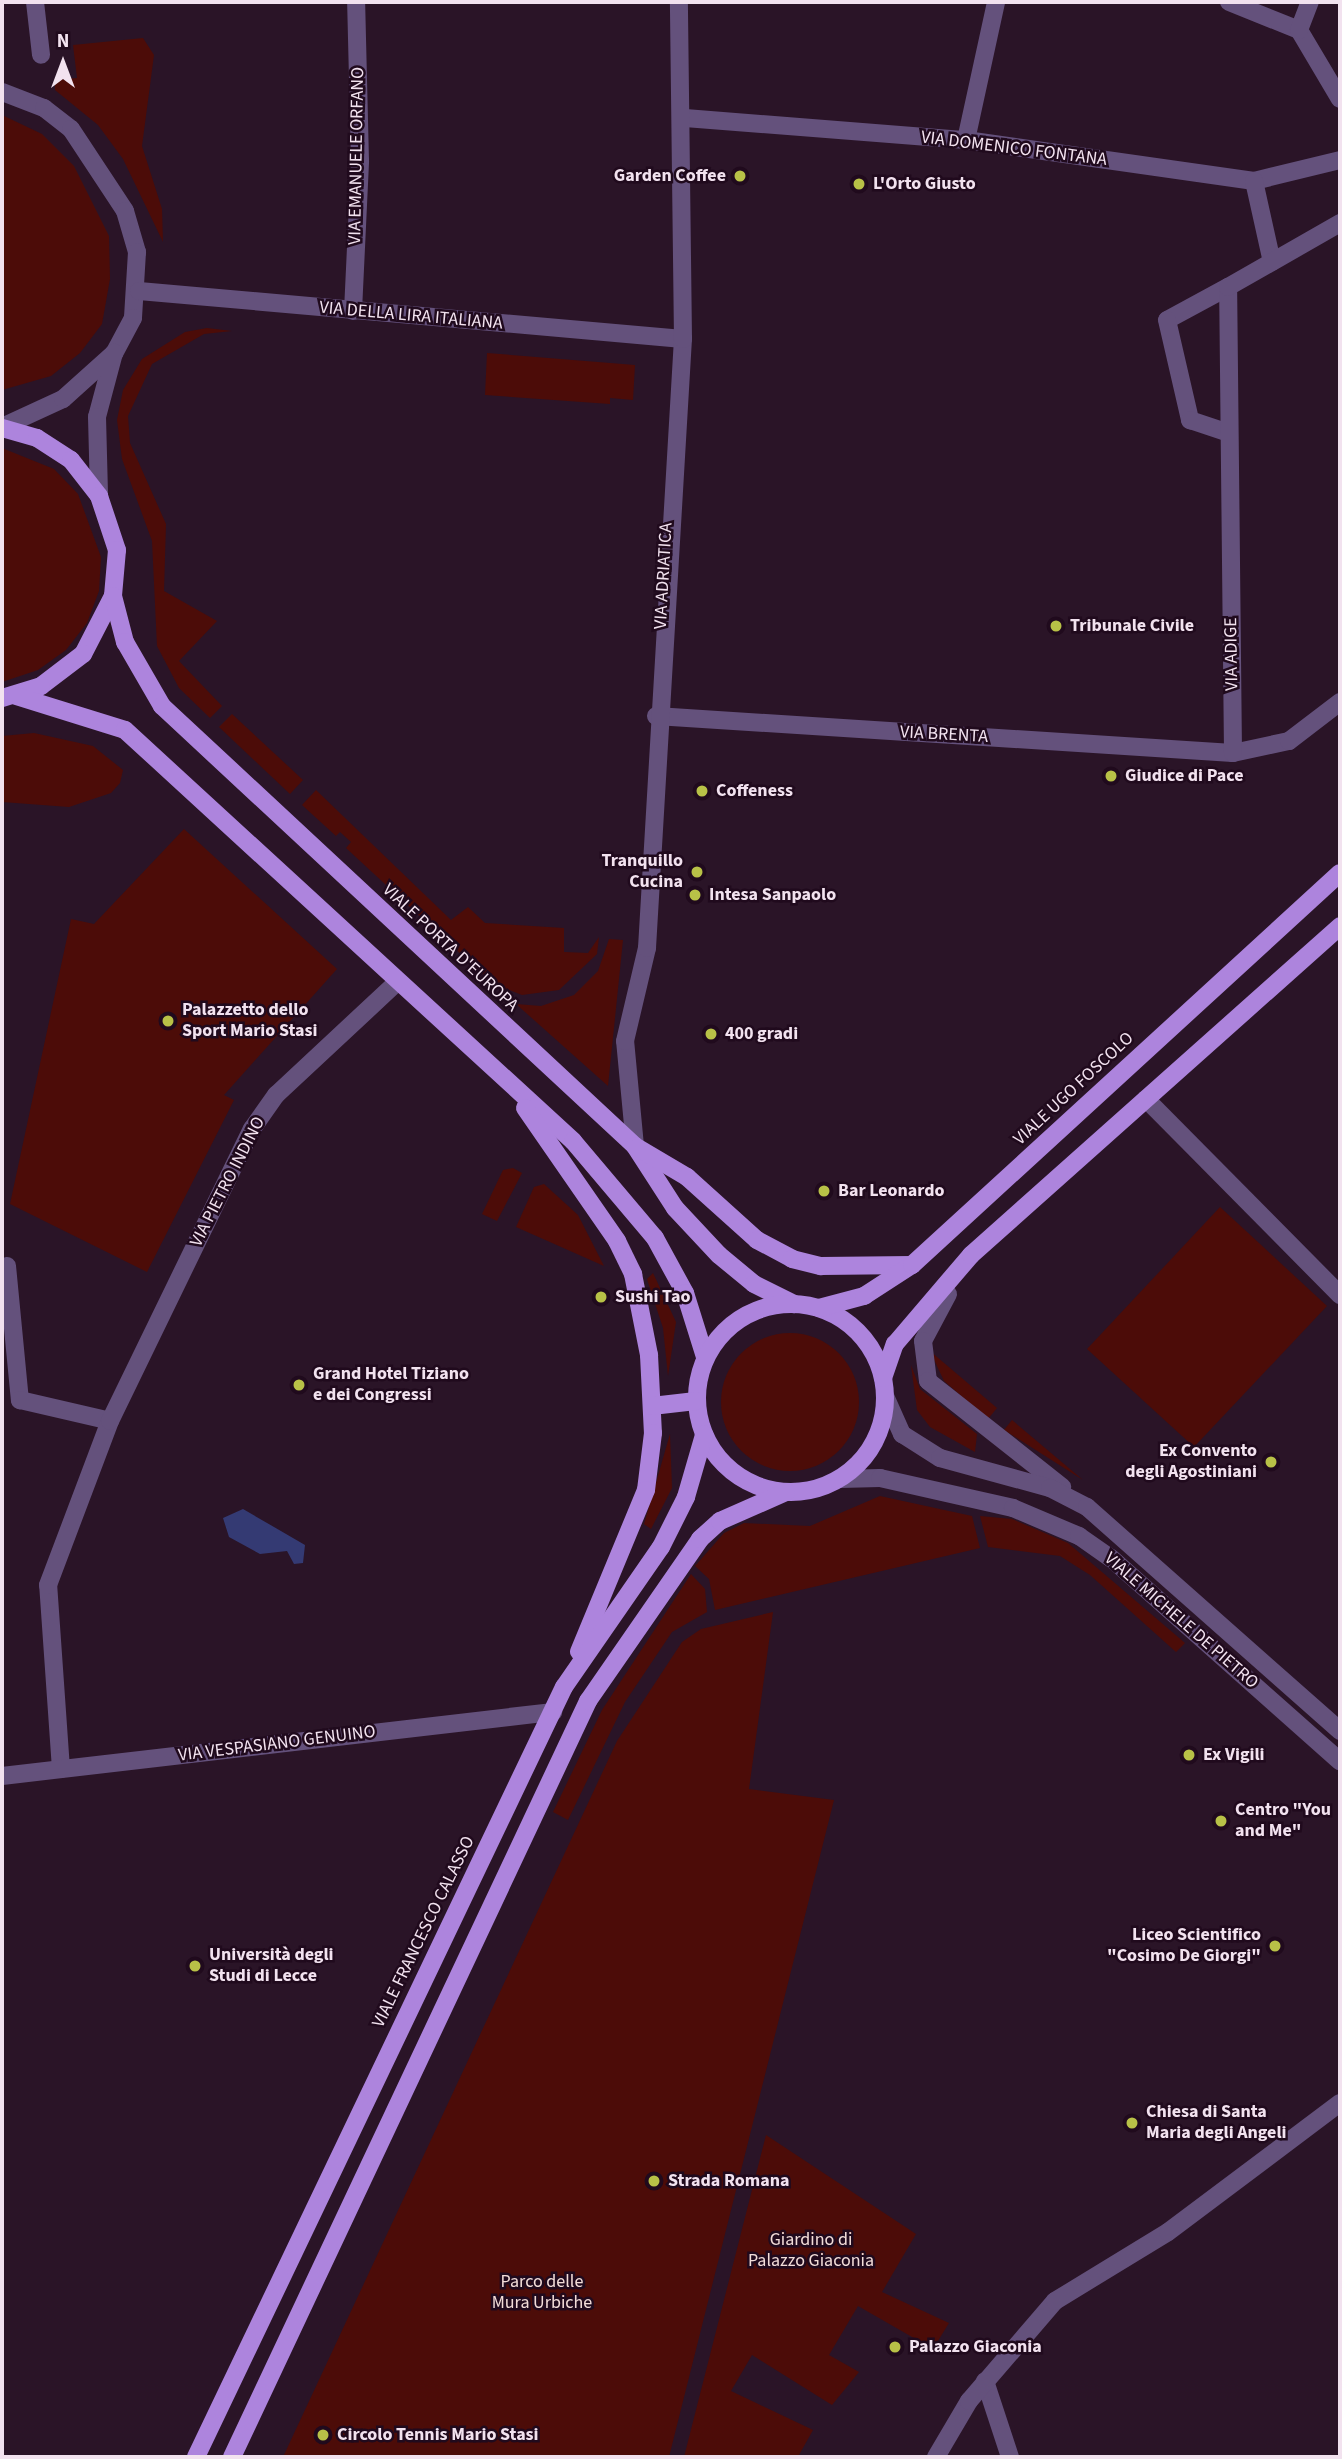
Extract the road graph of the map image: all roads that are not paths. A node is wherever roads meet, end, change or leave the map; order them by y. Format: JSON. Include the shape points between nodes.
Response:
{"nodes":[{"id":1,"x":35,"y":2,"type":"edge"},
{"id":2,"x":356,"y":2,"type":"edge"},
{"id":3,"x":679,"y":2,"type":"edge"},
{"id":4,"x":996,"y":2,"type":"edge"},
{"id":5,"x":1230,"y":2,"type":"edge"},
{"id":6,"x":1310,"y":2,"type":"edge"},
{"id":7,"x":1299,"y":30,"type":"junction"},
{"id":8,"x":41,"y":55,"type":"dead end"},
{"id":9,"x":2,"y":92,"type":"edge"},
{"id":10,"x":1340,"y":99,"type":"edge"},
{"id":11,"x":685,"y":118,"type":"junction"},
{"id":12,"x":965,"y":140,"type":"junction"},
{"id":13,"x":1340,"y":160,"type":"edge"},
{"id":14,"x":1254,"y":181,"type":"junction"},
{"id":15,"x":1340,"y":223,"type":"edge"},
{"id":16,"x":1272,"y":262,"type":"junction"},
{"id":17,"x":1228,"y":286,"type":"junction"},
{"id":18,"x":139,"y":291,"type":"junction"},
{"id":19,"x":353,"y":311,"type":"junction"},
{"id":20,"x":683,"y":339,"type":"junction"},
{"id":21,"x":114,"y":353,"type":"junction"},
{"id":22,"x":2,"y":428,"type":"edge"},
{"id":23,"x":1230,"y":433,"type":"junction"},
{"id":24,"x":99,"y":496,"type":"junction"},
{"id":25,"x":113,"y":596,"type":"junction"},
{"id":26,"x":9,"y":697,"type":"edge"},
{"id":27,"x":1340,"y":702,"type":"edge"},
{"id":28,"x":656,"y":716,"type":"junction"},
{"id":29,"x":1233,"y":753,"type":"junction"},
{"id":30,"x":1340,"y":873,"type":"edge"},
{"id":31,"x":1340,"y":926,"type":"edge"},
{"id":32,"x":397,"y":982,"type":"junction"},
{"id":33,"x":507,"y":1082,"type":"junction"},
{"id":34,"x":1146,"y":1099,"type":"junction"},
{"id":35,"x":635,"y":1146,"type":"junction"},
{"id":36,"x":986,"y":1242,"type":"junction"},
{"id":37,"x":912,"y":1265,"type":"junction"},
{"id":38,"x":7,"y":1266,"type":"dead end"},
{"id":39,"x":1340,"y":1296,"type":"edge"},
{"id":40,"x":794,"y":1304,"type":"junction"},
{"id":41,"x":819,"y":1308,"type":"junction"},
{"id":42,"x":705,"y":1357,"type":"junction"},
{"id":43,"x":884,"y":1387,"type":"junction"},
{"id":44,"x":696,"y":1401,"type":"junction"},
{"id":45,"x":652,"y":1406,"type":"junction"},
{"id":46,"x":110,"y":1420,"type":"junction"},
{"id":47,"x":704,"y":1436,"type":"junction"},
{"id":48,"x":840,"y":1479,"type":"junction"},
{"id":49,"x":786,"y":1492,"type":"junction"},
{"id":50,"x":1087,"y":1507,"type":"junction"},
{"id":51,"x":565,"y":1687,"type":"junction"},
{"id":52,"x":553,"y":1712,"type":"junction"},
{"id":53,"x":1340,"y":1731,"type":"edge"},
{"id":54,"x":1340,"y":1761,"type":"edge"},
{"id":55,"x":61,"y":1769,"type":"junction"},
{"id":56,"x":2,"y":1776,"type":"edge"},
{"id":57,"x":1340,"y":2102,"type":"edge"},
{"id":58,"x":985,"y":2381,"type":"junction"},
{"id":59,"x":196,"y":2457,"type":"edge"},
{"id":60,"x":232,"y":2457,"type":"edge"},
{"id":61,"x":936,"y":2457,"type":"edge"},
{"id":62,"x":1010,"y":2457,"type":"edge"}],
"edges":[{"from":1,"to":8,"type":"street"},
{"from":2,"to":19,"type":"street","name":"VIA EMANUELE ORFANO","via":[[360,161]]},
{"from":3,"to":11,"type":"street","name":"VIA ADRIATICA"},
{"from":4,"to":12,"type":"street"},
{"from":5,"to":7,"type":"street"},
{"from":6,"to":7,"type":"street"},
{"from":7,"to":10,"type":"street"},
{"from":9,"to":18,"type":"street","via":[[44,108],[100,165],[125,211]]},
{"from":11,"to":12,"type":"street","name":"VIA DOMENICO FONTANA"},
{"from":11,"to":20,"type":"street","name":"VIA ADRIATICA"},
{"from":12,"to":14,"type":"street","name":"VIA DOMENICO FONTANA"},
{"from":13,"to":14,"type":"street","name":"VIA DOMENICO FONTANA"},
{"from":14,"to":16,"type":"street"},
{"from":15,"to":16,"type":"street"},
{"from":16,"to":17,"type":"street"},
{"from":17,"to":23,"type":"street","name":"VIA ADIGE"},
{"from":17,"to":23,"type":"street","via":[[1167,320],[1190,420]]},
{"from":18,"to":19,"type":"street","name":"VIA DELLA LIRA ITALIANA"},
{"from":18,"to":21,"type":"street"},
{"from":19,"to":20,"type":"street","name":"VIA DELLA LIRA ITALIANA"},
{"from":20,"to":28,"type":"street","name":"VIA ADRIATICA"},
{"from":21,"to":22,"type":"street","via":[[63,399]]},
{"from":21,"to":24,"type":"street","via":[[97,417]]},
{"from":22,"to":24,"type":"main road","name":"VIALE PORTA D'EUROPA","via":[[37,438],[71,460]]},
{"from":23,"to":29,"type":"street","name":"VIA ADIGE"},
{"from":24,"to":25,"type":"main road","name":"VIALE PORTA D'EUROPA","via":[[117,550]]},
{"from":25,"to":26,"type":"main road","name":"VIALE PORTA D'EUROPA","via":[[83,654]]},
{"from":25,"to":35,"type":"main road","name":"VIALE PORTA D'EUROPA","via":[[125,642],[162,706]]},
{"from":26,"to":32,"type":"main road","name":"VIALE PORTA D'EUROPA","via":[[125,730]]},
{"from":27,"to":29,"type":"street","via":[[1289,741]]},
{"from":28,"to":29,"type":"street","name":"VIA BRENTA"},
{"from":28,"to":35,"type":"street","name":"VIA ADRIATICA","via":[[647,948],[625,1041]]},
{"from":30,"to":37,"type":"main road","name":"VIALE UGO FOSCOLO"},
{"from":31,"to":34,"type":"main road"},
{"from":32,"to":33,"type":"main road","name":"VIALE PORTA D'EUROPA"},
{"from":32,"to":46,"type":"street","name":"VIA PIETRO INDINO","via":[[276,1095],[252,1129]]},
{"from":33,"to":42,"type":"main road","name":"VIALE PORTA D'EUROPA","via":[[573,1141],[655,1238],[685,1293]]},
{"from":33,"to":45,"type":"main road","via":[[593,1202],[632,1274]]},
{"from":34,"to":36,"type":"main road"},
{"from":34,"to":39,"type":"street"},
{"from":35,"to":37,"type":"main road","via":[[687,1177],[757,1240],[792,1259],[821,1266]]},
{"from":35,"to":40,"type":"main road","name":"VIALE PORTA D'EUROPA","via":[[675,1208],[719,1255],[754,1284]]},
{"from":36,"to":43,"type":"main road","via":[[917,1314],[895,1344]]},
{"from":36,"to":50,"type":"street","via":[[933,1312],[923,1341],[928,1381]]},
{"from":37,"to":41,"type":"main road","name":"VIALE UGO FOSCOLO","via":[[864,1296]]},
{"from":38,"to":46,"type":"street","via":[[20,1400]]},
{"from":40,"to":41,"type":"main road"},
{"from":40,"to":42,"type":"main road","via":[[742,1318]]},
{"from":41,"to":43,"type":"main road","via":[[861,1334]]},
{"from":42,"to":44,"type":"main road"},
{"from":43,"to":48,"type":"main road","via":[[873,1443]]},
{"from":43,"to":50,"type":"street","name":"VIALE MICHELE DE PIETRO","via":[[902,1434],[940,1458],[1050,1488]]},
{"from":44,"to":45,"type":"main road"},
{"from":44,"to":47,"type":"main road"},
{"from":45,"to":51,"type":"main road","via":[[646,1489]]},
{"from":46,"to":55,"type":"street","name":"VIA PIETRO INDINO","via":[[48,1585]]},
{"from":47,"to":49,"type":"main road","via":[[746,1481]]},
{"from":47,"to":51,"type":"main road","name":"VIALE FRANCESCO CALASSO","via":[[686,1497],[661,1547]]},
{"from":48,"to":49,"type":"main road"},
{"from":48,"to":54,"type":"street","name":"VIALE MICHELE DE PIETRO","via":[[880,1478],[1013,1508],[1079,1536],[1111,1558]]},
{"from":49,"to":60,"type":"main road","via":[[720,1521],[700,1539],[588,1701]]},
{"from":50,"to":53,"type":"street","name":"VIALE MICHELE DE PIETRO"},
{"from":51,"to":52,"type":"main road","name":"VIALE FRANCESCO CALASSO"},
{"from":52,"to":55,"type":"street","name":"VIA VESPASIANO GENUINO"},
{"from":52,"to":59,"type":"main road","name":"VIALE FRANCESCO CALASSO"},
{"from":55,"to":56,"type":"street","name":"VIA VESPASIANO GENUINO"},
{"from":57,"to":58,"type":"street","via":[[1168,2232],[1055,2301]]},
{"from":58,"to":61,"type":"street"},
{"from":58,"to":62,"type":"street"}]}
